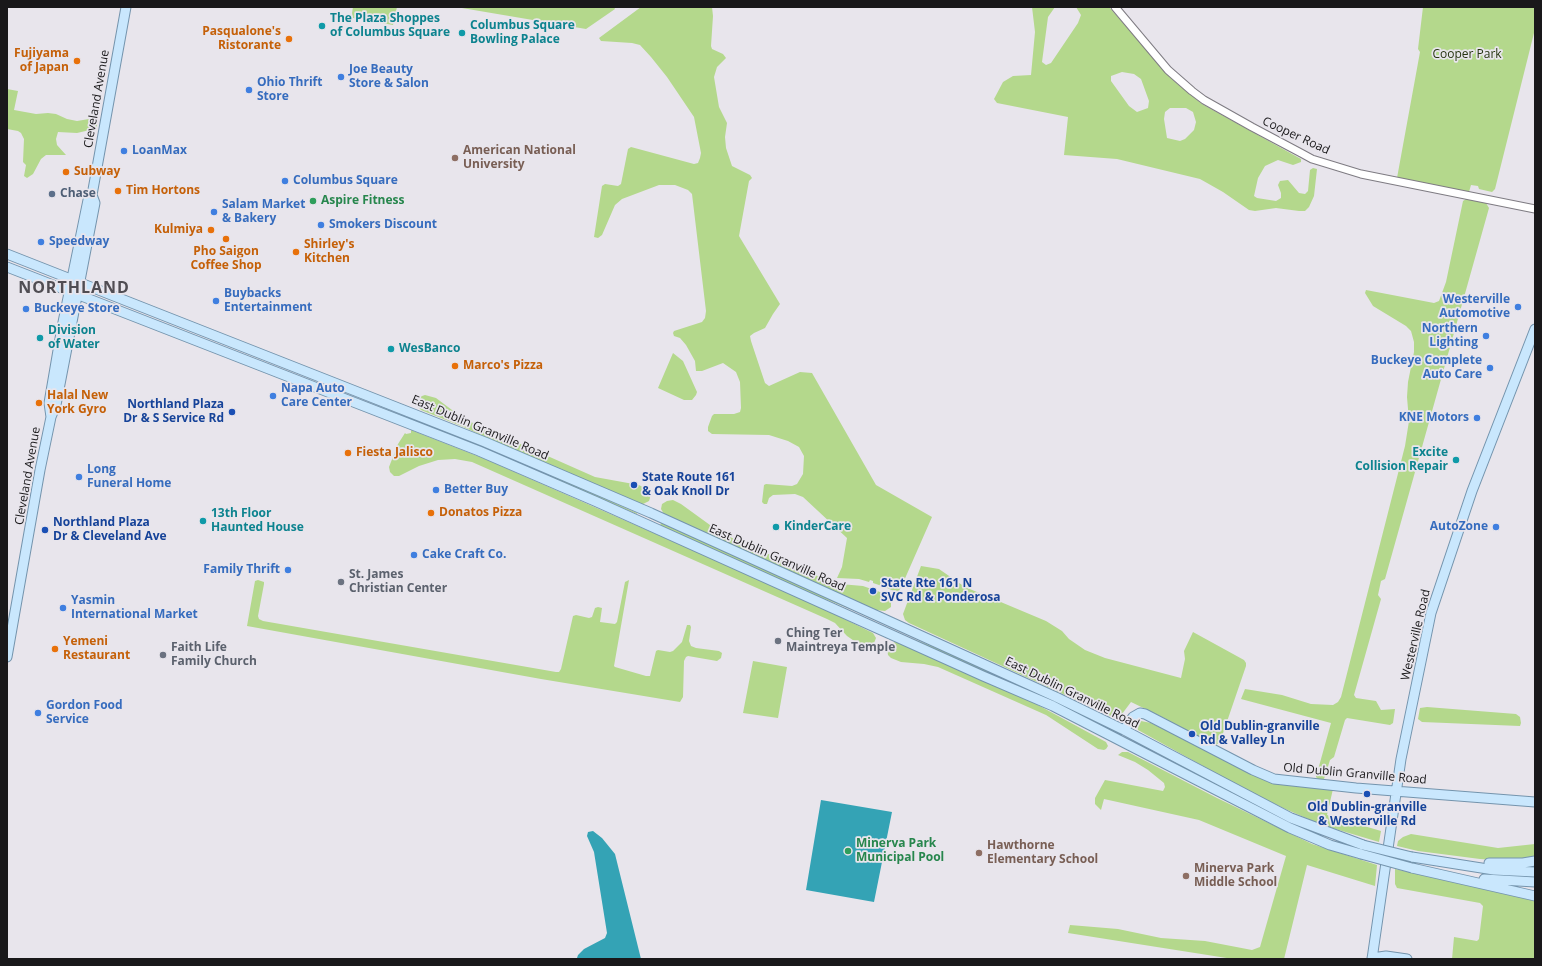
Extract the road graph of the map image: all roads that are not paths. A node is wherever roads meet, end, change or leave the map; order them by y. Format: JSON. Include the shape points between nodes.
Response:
{"nodes":[{"id":1,"x":126,"y":7,"type":"edge"},
{"id":2,"x":1115,"y":7,"type":"edge"},
{"id":3,"x":1535,"y":209,"type":"edge"},
{"id":4,"x":7,"y":254,"type":"edge"},
{"id":5,"x":7,"y":267,"type":"edge"},
{"id":6,"x":76,"y":282,"type":"junction"},
{"id":7,"x":74,"y":293,"type":"junction"},
{"id":8,"x":1535,"y":329,"type":"edge"},
{"id":9,"x":313,"y":386,"type":"junction"},
{"id":10,"x":405,"y":410,"type":"junction"},
{"id":11,"x":401,"y":420,"type":"junction"},
{"id":12,"x":485,"y":442,"type":"junction"},
{"id":13,"x":803,"y":594,"type":"junction"},
{"id":14,"x":891,"y":622,"type":"junction"},
{"id":15,"x":886,"y":632,"type":"junction"},
{"id":16,"x":7,"y":657,"type":"edge"},
{"id":17,"x":987,"y":666,"type":"junction"},
{"id":18,"x":1060,"y":710,"type":"junction"},
{"id":19,"x":1124,"y":730,"type":"junction"},
{"id":20,"x":1119,"y":740,"type":"junction"},
{"id":21,"x":1212,"y":777,"type":"junction"},
{"id":22,"x":1396,"y":790,"type":"junction"},
{"id":23,"x":1535,"y":802,"type":"edge"},
{"id":24,"x":1362,"y":850,"type":"junction"},
{"id":25,"x":1412,"y":857,"type":"junction"},
{"id":26,"x":1535,"y":862,"type":"edge"},
{"id":27,"x":1412,"y":868,"type":"junction"},
{"id":28,"x":1535,"y":872,"type":"edge"},
{"id":29,"x":1535,"y":882,"type":"edge"},
{"id":30,"x":1535,"y":896,"type":"edge"},
{"id":31,"x":1373,"y":959,"type":"edge"},
{"id":32,"x":1407,"y":959,"type":"edge"}],
"edges":[{"from":1,"to":6,"type":"main road","name":"Cleveland Avenue","via":[[92,195],[95,203]]},
{"from":2,"to":3,"type":"street","name":"Cooper Road","via":[[1168,70],[1192,91],[1252,128],[1301,153],[1367,176]]},
{"from":4,"to":6,"type":"main road","name":"East Dublin Granville Road"},
{"from":5,"to":7,"type":"main road","name":"East Dublin Granville Road"},
{"from":6,"to":7,"type":"main road","name":"Cleveland Avenue"},
{"from":6,"to":10,"type":"main road","name":"East Dublin Granville Road"},
{"from":7,"to":9,"type":"main road","name":"East Dublin Granville Road"},
{"from":7,"to":16,"type":"main road","name":"Cleveland Avenue","via":[[56,405],[51,417]]},
{"from":8,"to":22,"type":"main road","name":"Westerville Road","via":[[1472,491],[1431,613]]},
{"from":9,"to":10,"type":"main road","via":[[391,411]]},
{"from":9,"to":11,"type":"main road","name":"East Dublin Granville Road"},
{"from":10,"to":12,"type":"main road","name":"East Dublin Granville Road"},
{"from":11,"to":12,"type":"main road","via":[[415,420]]},
{"from":11,"to":13,"type":"main road","name":"East Dublin Granville Road","via":[[575,492]]},
{"from":12,"to":14,"type":"main road","name":"East Dublin Granville Road","via":[[651,513]]},
{"from":13,"to":14,"type":"main road","via":[[878,621]]},
{"from":13,"to":15,"type":"main road","name":"East Dublin Granville Road"},
{"from":14,"to":17,"type":"main road","name":"East Dublin Granville Road"},
{"from":15,"to":17,"type":"main road","via":[[901,632]]},
{"from":15,"to":18,"type":"main road","name":"East Dublin Granville Road"},
{"from":17,"to":19,"type":"main road","name":"East Dublin Granville Road"},
{"from":18,"to":19,"type":"main road","via":[[1072,711],[1115,732],[1122,733]]},
{"from":18,"to":20,"type":"main road","name":"East Dublin Granville Road"},
{"from":19,"to":21,"type":"main road","name":"East Dublin Granville Road"},
{"from":19,"to":22,"type":"main road","name":"Old Dublin Granville Road","via":[[1132,716],[1145,714],[1274,779]]},
{"from":20,"to":21,"type":"main road","via":[[1120,737],[1126,738],[1204,778]]},
{"from":20,"to":24,"type":"main road","name":"East Dublin Granville Road","via":[[1290,828],[1330,845]]},
{"from":21,"to":24,"type":"main road","name":"East Dublin Granville Road","via":[[1291,818]]},
{"from":22,"to":23,"type":"main road","name":"Old Dublin Granville Road"},
{"from":22,"to":31,"type":"main road","name":"Westerville Road"},
{"from":24,"to":25,"type":"main road","name":"East Dublin Granville Road","bridge":true},
{"from":24,"to":27,"type":"main road","name":"East Dublin Granville Road","bridge":true},
{"from":25,"to":26,"type":"main road","via":[[1500,864]]},
{"from":25,"to":28,"type":"main road","name":"East Dublin Granville Road","via":[[1494,870]]},
{"from":27,"to":29,"type":"main road","name":"East Dublin Granville Road","via":[[1468,877]]},
{"from":27,"to":30,"type":"main road"},
{"from":31,"to":32,"type":"main road","via":[[1386,956]]}]}
